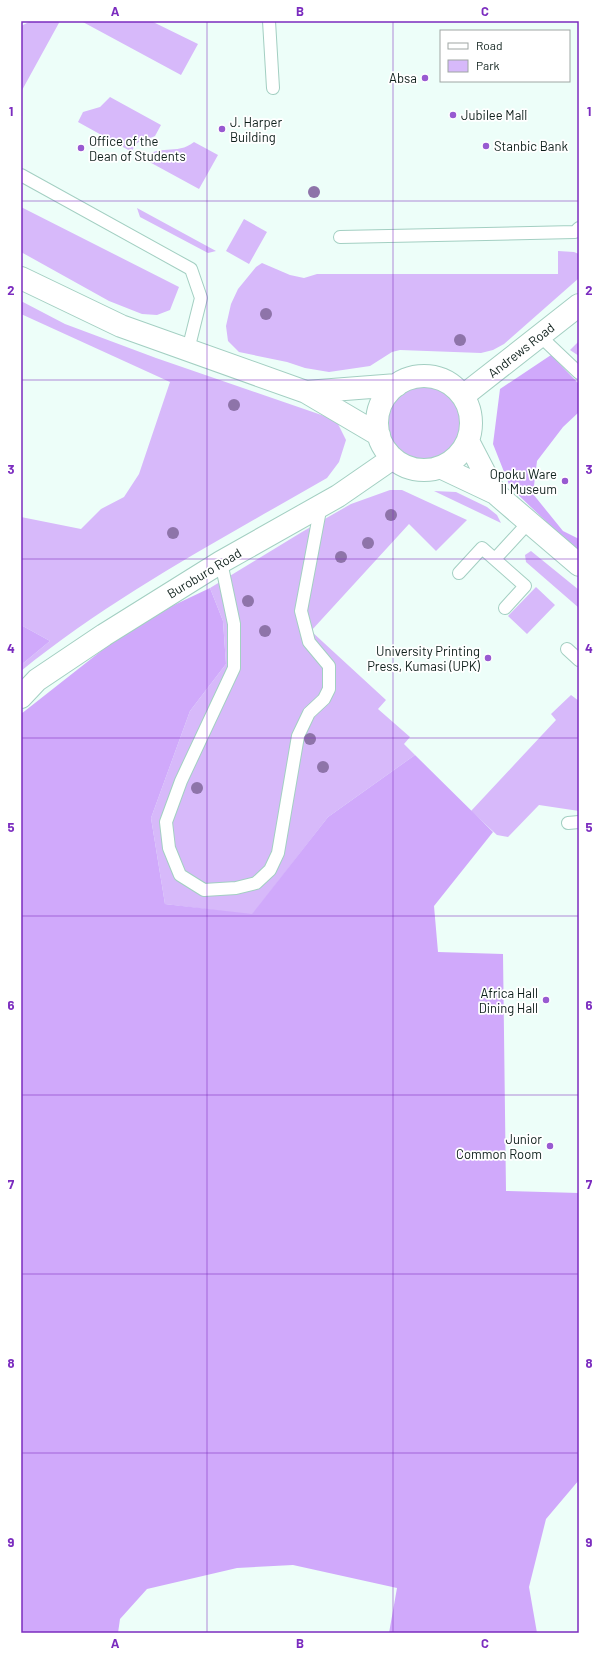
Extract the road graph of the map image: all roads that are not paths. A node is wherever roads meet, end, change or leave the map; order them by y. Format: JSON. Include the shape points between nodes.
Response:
{"nodes":[{"id":1,"x":269,"y":21,"type":"edge"},
{"id":2,"x":273,"y":88,"type":"dead end"},
{"id":3,"x":21,"y":174,"type":"edge"},
{"id":4,"x":578,"y":231,"type":"edge"},
{"id":5,"x":340,"y":237,"type":"dead end"},
{"id":6,"x":21,"y":278,"type":"edge"},
{"id":7,"x":579,"y":305,"type":"edge"},
{"id":8,"x":540,"y":336,"type":"junction"},
{"id":9,"x":188,"y":350,"type":"junction"},
{"id":10,"x":579,"y":373,"type":"edge"},
{"id":11,"x":397,"y":385,"type":"junction"},
{"id":12,"x":306,"y":392,"type":"junction"},
{"id":13,"x":463,"y":396,"type":"junction"},
{"id":14,"x":378,"y":435,"type":"junction"},
{"id":15,"x":468,"y":442,"type":"junction"},
{"id":16,"x":393,"y":458,"type":"junction"},
{"id":17,"x":440,"y":467,"type":"junction"},
{"id":18,"x":495,"y":493,"type":"junction"},
{"id":19,"x":321,"y":505,"type":"junction"},
{"id":20,"x":529,"y":522,"type":"junction"},
{"id":21,"x":495,"y":559,"type":"junction"},
{"id":22,"x":221,"y":562,"type":"junction"},
{"id":23,"x":579,"y":565,"type":"edge"},
{"id":24,"x":459,"y":573,"type":"dead end"},
{"id":25,"x":505,"y":608,"type":"dead end"},
{"id":26,"x":567,"y":649,"type":"dead end"},
{"id":27,"x":579,"y":660,"type":"edge"},
{"id":28,"x":21,"y":697,"type":"edge"}],
"edges":[{"from":1,"to":2,"type":"lane"},
{"from":3,"to":9,"type":"lane","via":[[191,268],[200,298]]},
{"from":4,"to":5,"type":"lane"},
{"from":6,"to":9,"type":"street","via":[[121,326]]},
{"from":7,"to":8,"type":"street","name":"Andrews Road"},
{"from":8,"to":10,"type":"lane"},
{"from":8,"to":13,"type":"street","name":"Andrews Road"},
{"from":9,"to":12,"type":"street"},
{"from":11,"to":12,"type":"street"},
{"from":11,"to":13,"type":"street","via":[[410,378],[425,376],[452,385]]},
{"from":11,"to":14,"type":"street","via":[[387,394],[380,407]]},
{"from":12,"to":14,"type":"street"},
{"from":13,"to":15,"type":"street","via":[[472,418]]},
{"from":14,"to":16,"type":"street","via":[[384,448]]},
{"from":15,"to":17,"type":"street","via":[[457,457]]},
{"from":15,"to":18,"type":"street"},
{"from":16,"to":17,"type":"street","via":[[407,467],[424,470]]},
{"from":16,"to":19,"type":"street","name":"Buroburo Road"},
{"from":17,"to":18,"type":"street"},
{"from":18,"to":20,"type":"street"},
{"from":19,"to":22,"type":"street","name":"Buroburo Road"},
{"from":19,"to":22,"type":"lane","via":[[301,611],[309,642],[329,666],[329,689],[324,699],[309,713],[298,736],[278,854],[270,870],[256,883],[236,888],[204,890],[180,875],[169,848],[166,822],[181,781],[234,668],[234,624]]},
{"from":20,"to":21,"type":"lane"},
{"from":20,"to":23,"type":"street"},
{"from":21,"to":24,"type":"lane","via":[[482,548]]},
{"from":21,"to":25,"type":"lane","via":[[525,586]]},
{"from":22,"to":28,"type":"street","name":"Buroburo Road","via":[[37,680]]},
{"from":26,"to":27,"type":"lane"}]}
